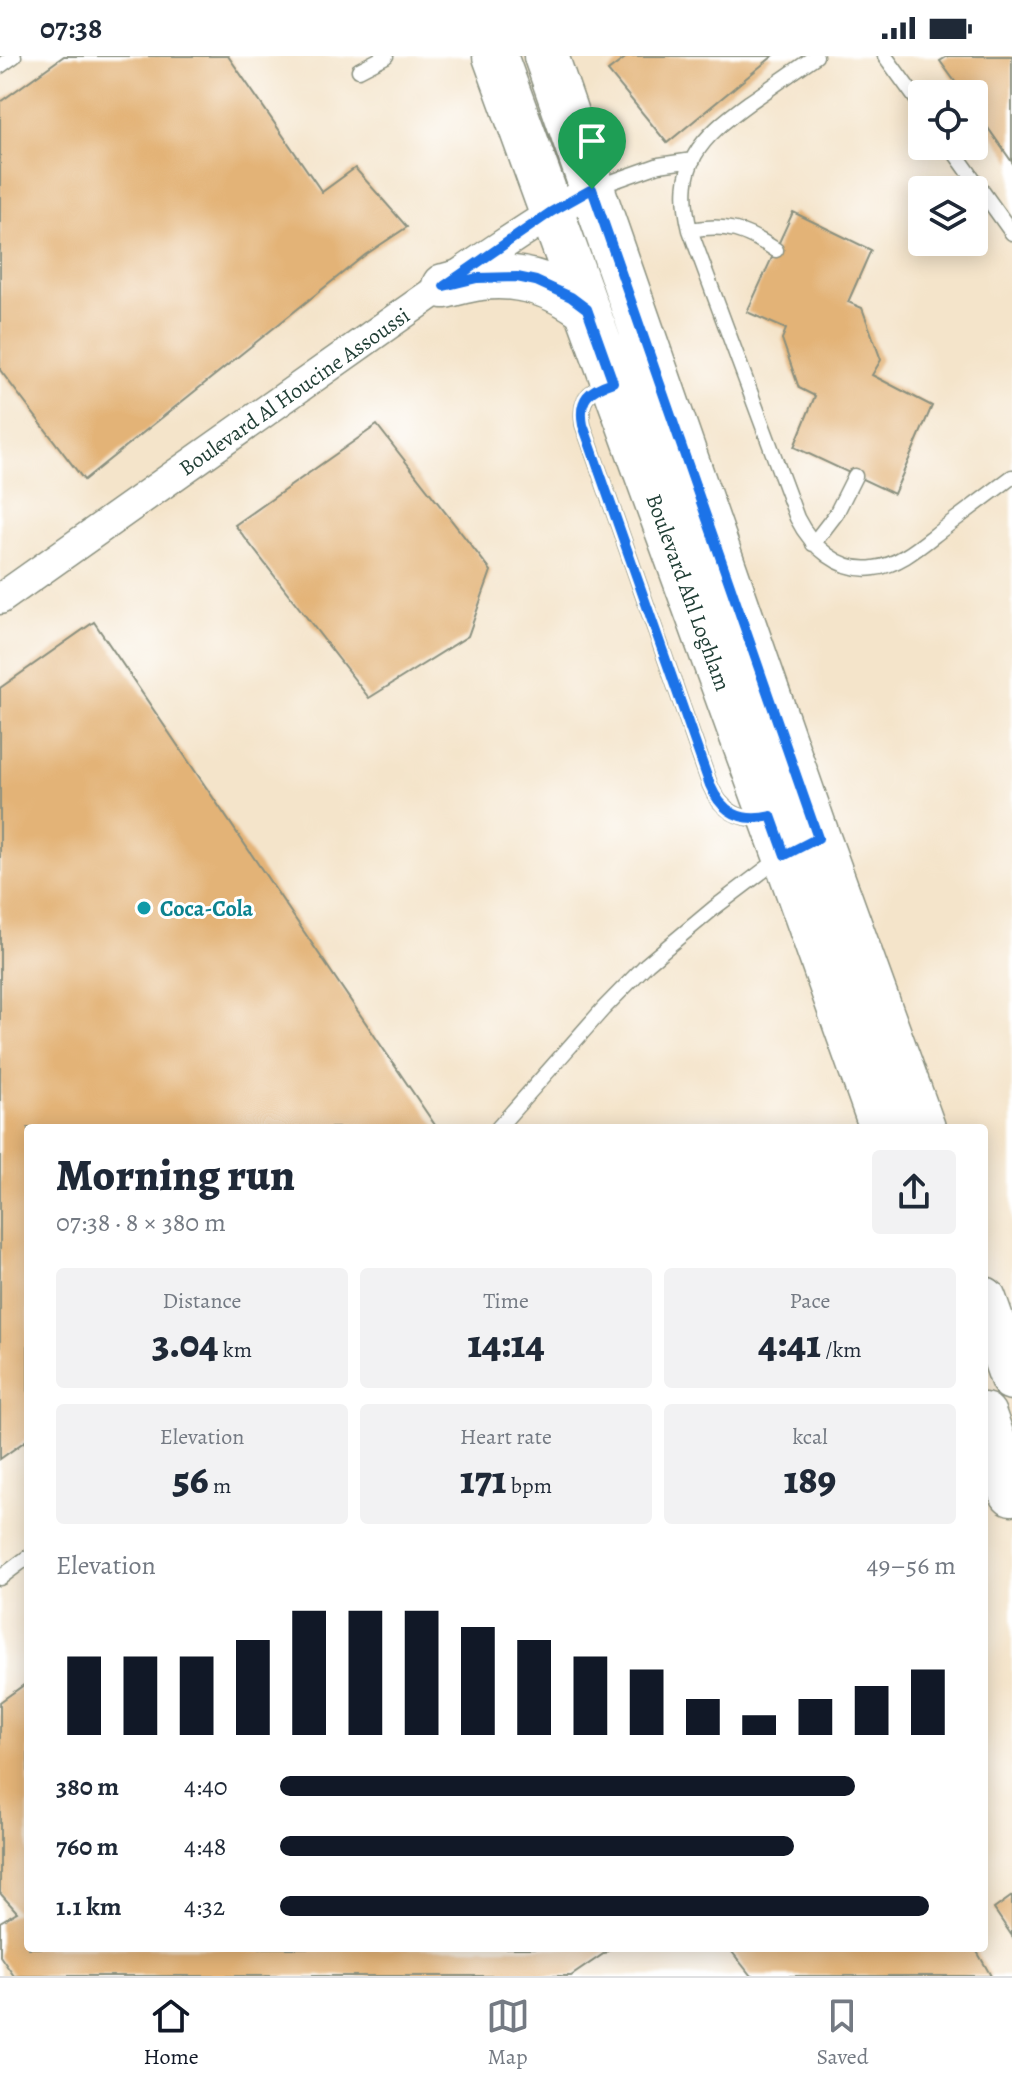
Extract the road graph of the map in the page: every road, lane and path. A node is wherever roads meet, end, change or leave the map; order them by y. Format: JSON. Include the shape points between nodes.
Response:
{"nodes":[{"id":1,"x":14,"y":56,"type":"edge"},
{"id":2,"x":386,"y":56,"type":"edge"},
{"id":3,"x":495,"y":56,"type":"edge"},
{"id":4,"x":546,"y":56,"type":"edge"},
{"id":5,"x":816,"y":56,"type":"edge"},
{"id":6,"x":885,"y":56,"type":"edge"},
{"id":7,"x":0,"y":66,"type":"edge"},
{"id":8,"x":359,"y":70,"type":"dead end"},
{"id":9,"x":908,"y":88,"type":"edge"},
{"id":10,"x":693,"y":160,"type":"junction"},
{"id":11,"x":960,"y":160,"type":"edge"},
{"id":12,"x":592,"y":189,"type":"junction"},
{"id":13,"x":551,"y":212,"type":"junction"},
{"id":14,"x":690,"y":230,"type":"junction"},
{"id":15,"x":1012,"y":233,"type":"edge"},
{"id":16,"x":776,"y":250,"type":"dead end"},
{"id":17,"x":444,"y":286,"type":"junction"},
{"id":18,"x":587,"y":309,"type":"junction"},
{"id":19,"x":855,"y":476,"type":"dead end"},
{"id":20,"x":1012,"y":477,"type":"edge"},
{"id":21,"x":813,"y":544,"type":"junction"},
{"id":22,"x":0,"y":599,"type":"edge"},
{"id":23,"x":791,"y":836,"type":"junction"},
{"id":24,"x":502,"y":1124,"type":"edge"},
{"id":25,"x":881,"y":1124,"type":"edge"},
{"id":26,"x":921,"y":1124,"type":"edge"},
{"id":27,"x":988,"y":1310,"type":"edge"},
{"id":28,"x":1012,"y":1378,"type":"edge"},
{"id":29,"x":988,"y":1426,"type":"edge"},
{"id":30,"x":1012,"y":1493,"type":"edge"},
{"id":31,"x":24,"y":1560,"type":"edge"},
{"id":32,"x":0,"y":1578,"type":"edge"}],
"edges":[{"from":1,"to":7,"type":"lane"},
{"from":2,"to":8,"type":"lane"},
{"from":3,"to":13,"type":"main road","name":"Boulevard Ahl Loghlam"},
{"from":4,"to":12,"type":"main road","name":"Boulevard Ahl Loghlam"},
{"from":5,"to":10,"type":"lane","via":[[716,127]]},
{"from":6,"to":9,"type":"lane"},
{"from":10,"to":12,"type":"lane","via":[[659,165]]},
{"from":10,"to":14,"type":"lane","via":[[685,195]]},
{"from":11,"to":15,"type":"lane"},
{"from":12,"to":13,"type":"street","name":"Boulevard Al Houcine Assoussi"},
{"from":12,"to":23,"type":"main road","name":"Boulevard Ahl Loghlam"},
{"from":13,"to":17,"type":"street","name":"Boulevard Al Houcine Assoussi"},
{"from":13,"to":18,"type":"main road","name":"Boulevard Ahl Loghlam"},
{"from":14,"to":16,"type":"lane","via":[[725,227]]},
{"from":14,"to":21,"type":"lane","via":[[797,518]]},
{"from":17,"to":18,"type":"main road","via":[[517,277],[554,288]]},
{"from":17,"to":22,"type":"street","name":"Boulevard Al Houcine Assoussi"},
{"from":18,"to":23,"type":"main road","name":"Boulevard Ahl Loghlam"},
{"from":19,"to":21,"type":"lane"},
{"from":20,"to":21,"type":"lane","via":[[890,564],[856,567]]},
{"from":23,"to":24,"type":"lane","via":[[647,964]]},
{"from":23,"to":25,"type":"main road","name":"Boulevard Ahl Loghlam"},
{"from":23,"to":26,"type":"main road","name":"Boulevard Ahl Loghlam"},
{"from":27,"to":28,"type":"main road"},
{"from":29,"to":30,"type":"main road"},
{"from":31,"to":32,"type":"lane"}]}
